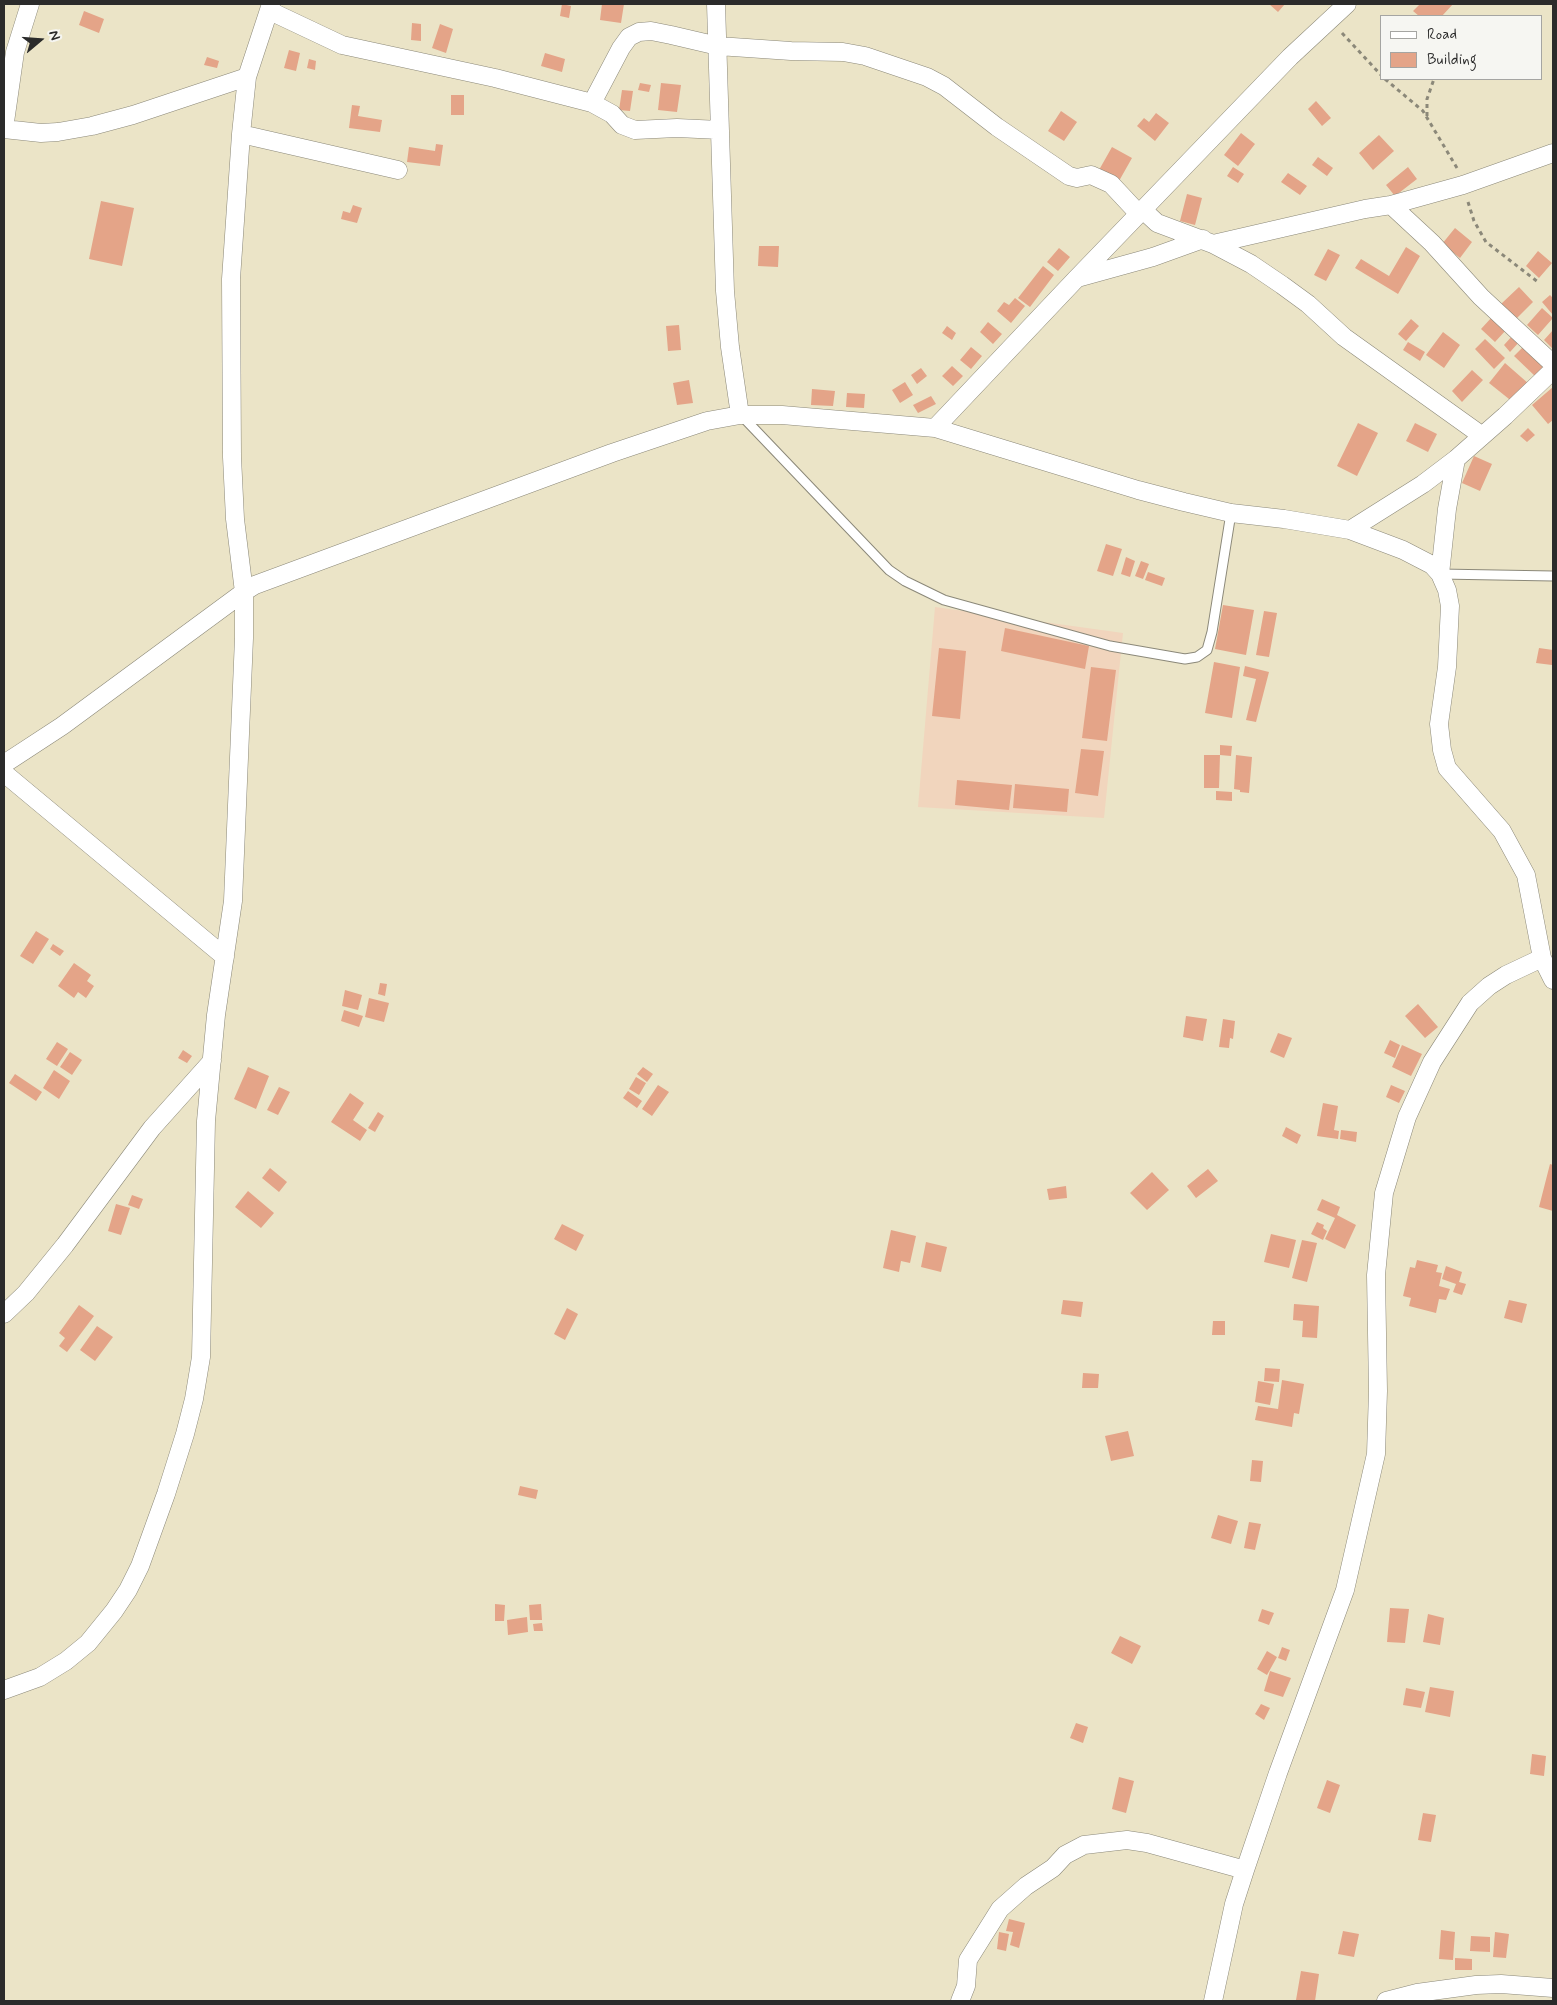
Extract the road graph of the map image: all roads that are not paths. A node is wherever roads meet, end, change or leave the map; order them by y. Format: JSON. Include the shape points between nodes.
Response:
{"nodes":[{"id":1,"x":30,"y":4,"type":"edge"},
{"id":2,"x":716,"y":4,"type":"edge"},
{"id":3,"x":1347,"y":4,"type":"edge"},
{"id":4,"x":271,"y":7,"type":"edge"},
{"id":5,"x":718,"y":46,"type":"junction"},
{"id":6,"x":247,"y":78,"type":"junction"},
{"id":7,"x":592,"y":104,"type":"junction"},
{"id":8,"x":4,"y":129,"type":"edge"},
{"id":9,"x":720,"y":130,"type":"junction"},
{"id":10,"x":241,"y":134,"type":"junction"},
{"id":11,"x":1553,"y":152,"type":"edge"},
{"id":12,"x":398,"y":170,"type":"dead end"},
{"id":13,"x":1391,"y":205,"type":"junction"},
{"id":14,"x":1141,"y":212,"type":"junction"},
{"id":15,"x":1208,"y":242,"type":"junction"},
{"id":16,"x":1076,"y":279,"type":"junction"},
{"id":17,"x":1552,"y":370,"type":"edge"},
{"id":18,"x":740,"y":415,"type":"junction"},
{"id":19,"x":935,"y":428,"type":"junction"},
{"id":20,"x":1481,"y":435,"type":"junction"},
{"id":21,"x":1456,"y":459,"type":"junction"},
{"id":22,"x":1231,"y":513,"type":"junction"},
{"id":23,"x":1350,"y":530,"type":"junction"},
{"id":24,"x":1440,"y":574,"type":"junction"},
{"id":25,"x":1553,"y":576,"type":"edge"},
{"id":26,"x":244,"y":592,"type":"junction"},
{"id":27,"x":5,"y":764,"type":"edge"},
{"id":28,"x":224,"y":957,"type":"junction"},
{"id":29,"x":1542,"y":958,"type":"junction"},
{"id":30,"x":1553,"y":980,"type":"edge"},
{"id":31,"x":212,"y":1061,"type":"junction"},
{"id":32,"x":4,"y":1314,"type":"edge"},
{"id":33,"x":4,"y":1690,"type":"edge"},
{"id":34,"x":1245,"y":1870,"type":"junction"},
{"id":35,"x":1553,"y":1988,"type":"edge"},
{"id":36,"x":960,"y":2001,"type":"edge"},
{"id":37,"x":1213,"y":2001,"type":"edge"},
{"id":38,"x":1386,"y":2001,"type":"edge"}],
"edges":[{"from":1,"to":8,"type":"street","via":[[16,52]]},
{"from":2,"to":5,"type":"street"},
{"from":3,"to":14,"type":"street","via":[[1290,57]]},
{"from":4,"to":6,"type":"street"},
{"from":4,"to":7,"type":"street","via":[[342,45],[495,78]]},
{"from":5,"to":7,"type":"street","via":[[651,31],[634,34],[621,48]]},
{"from":5,"to":9,"type":"street"},
{"from":5,"to":14,"type":"street","via":[[843,52],[927,77],[1069,176],[1091,175],[1110,184]]},
{"from":6,"to":8,"type":"street","via":[[92,126],[40,133]]},
{"from":6,"to":10,"type":"street"},
{"from":7,"to":9,"type":"street","via":[[635,130]]},
{"from":9,"to":18,"type":"street","via":[[725,292]]},
{"from":10,"to":12,"type":"street"},
{"from":10,"to":26,"type":"street","via":[[231,279],[231,389],[235,519]]},
{"from":11,"to":13,"type":"street","via":[[1463,185]]},
{"from":13,"to":15,"type":"street"},
{"from":13,"to":17,"type":"street","via":[[1432,243]]},
{"from":14,"to":15,"type":"street","via":[[1157,223]]},
{"from":14,"to":16,"type":"street"},
{"from":15,"to":16,"type":"street"},
{"from":15,"to":20,"type":"street","via":[[1282,285],[1344,337]]},
{"from":16,"to":19,"type":"street"},
{"from":17,"to":20,"type":"street"},
{"from":18,"to":19,"type":"street","via":[[782,415]]},
{"from":18,"to":22,"type":"lane","via":[[888,570],[905,581],[944,600],[1110,646],[1185,659],[1197,657],[1207,650]]},
{"from":18,"to":26,"type":"street","via":[[707,421],[612,452],[271,579]]},
{"from":19,"to":22,"type":"street","via":[[1138,490]]},
{"from":20,"to":21,"type":"street"},
{"from":21,"to":23,"type":"street","via":[[1416,489]]},
{"from":21,"to":24,"type":"street"},
{"from":22,"to":23,"type":"street"},
{"from":23,"to":24,"type":"street","via":[[1403,550],[1432,565]]},
{"from":24,"to":25,"type":"lane"},
{"from":24,"to":29,"type":"street","via":[[1450,606],[1447,667],[1439,724],[1446,768],[1502,831],[1526,875]]},
{"from":26,"to":27,"type":"street"},
{"from":26,"to":28,"type":"street","via":[[235,875]]},
{"from":27,"to":28,"type":"street"},
{"from":28,"to":31,"type":"street"},
{"from":29,"to":30,"type":"street"},
{"from":29,"to":34,"type":"street","via":[[1488,986],[1470,1003],[1432,1062],[1407,1117],[1384,1193],[1376,1275],[1376,1454],[1345,1590]]},
{"from":31,"to":32,"type":"street","via":[[152,1128],[65,1245],[26,1293]]},
{"from":31,"to":33,"type":"street","via":[[206,1121],[200,1357],[187,1425],[166,1494],[140,1566],[114,1611],[88,1643],[66,1662],[40,1677]]},
{"from":34,"to":36,"type":"street","via":[[1147,1842],[1127,1840],[1084,1845],[1065,1855],[1000,1909],[968,1960],[966,1986]]},
{"from":34,"to":37,"type":"street","via":[[1234,1904]]},
{"from":35,"to":38,"type":"street","via":[[1476,1985]]}]}
